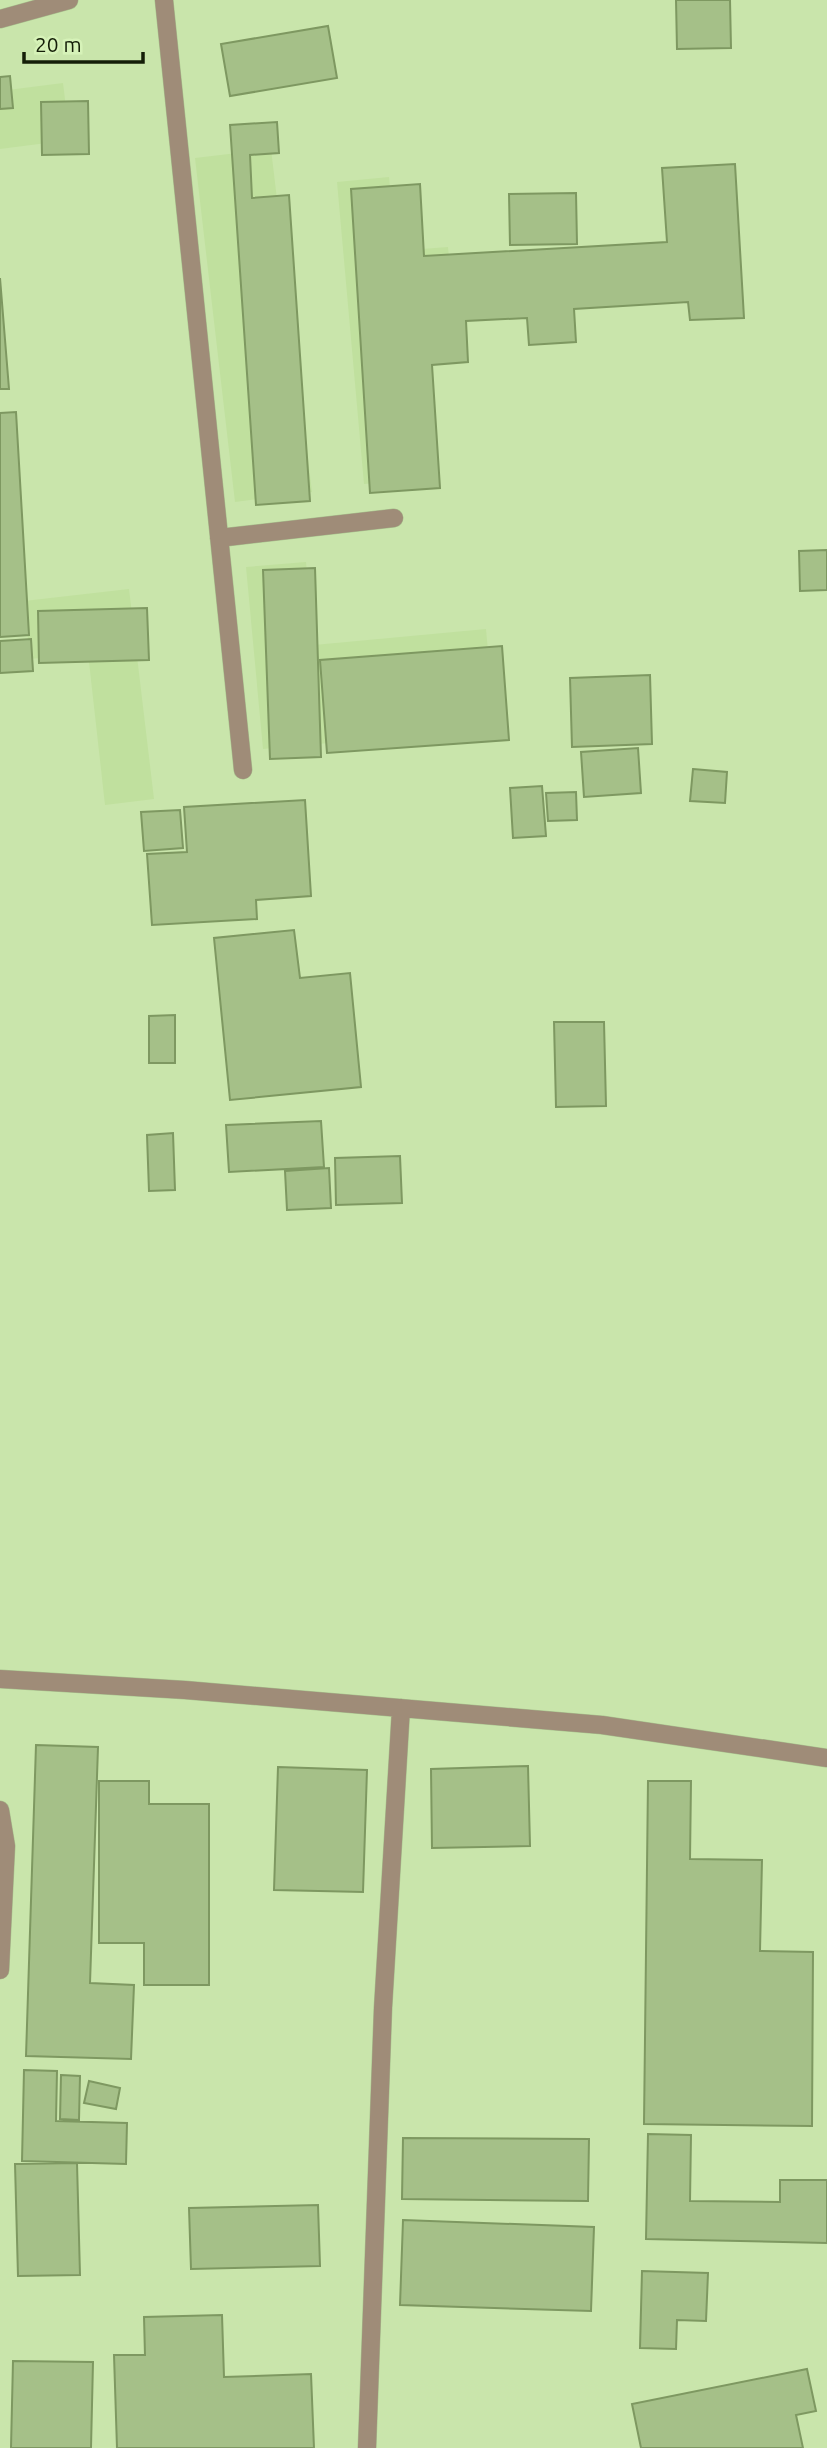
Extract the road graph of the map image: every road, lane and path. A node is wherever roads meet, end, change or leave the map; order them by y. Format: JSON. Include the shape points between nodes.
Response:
{"nodes":[{"id":1,"x":69,"y":0,"type":"edge"},
{"id":2,"x":164,"y":0,"type":"edge"},
{"id":3,"x":0,"y":19,"type":"edge"},
{"id":4,"x":394,"y":518,"type":"dead end"},
{"id":5,"x":219,"y":538,"type":"junction"},
{"id":6,"x":243,"y":771,"type":"dead end"},
{"id":7,"x":0,"y":1678,"type":"edge"},
{"id":8,"x":401,"y":1708,"type":"junction"},
{"id":9,"x":827,"y":1758,"type":"edge"},
{"id":10,"x":0,"y":1810,"type":"edge"},
{"id":11,"x":0,"y":1970,"type":"edge"},
{"id":12,"x":367,"y":2448,"type":"edge"}],
"edges":[{"from":1,"to":3,"type":"street"},
{"from":2,"to":5,"type":"street"},
{"from":4,"to":5,"type":"street"},
{"from":5,"to":6,"type":"street"},
{"from":7,"to":8,"type":"street"},
{"from":8,"to":9,"type":"street","via":[[602,1725]]},
{"from":8,"to":12,"type":"street","via":[[383,2008]]},
{"from":10,"to":11,"type":"street","via":[[6,1846]]}]}
